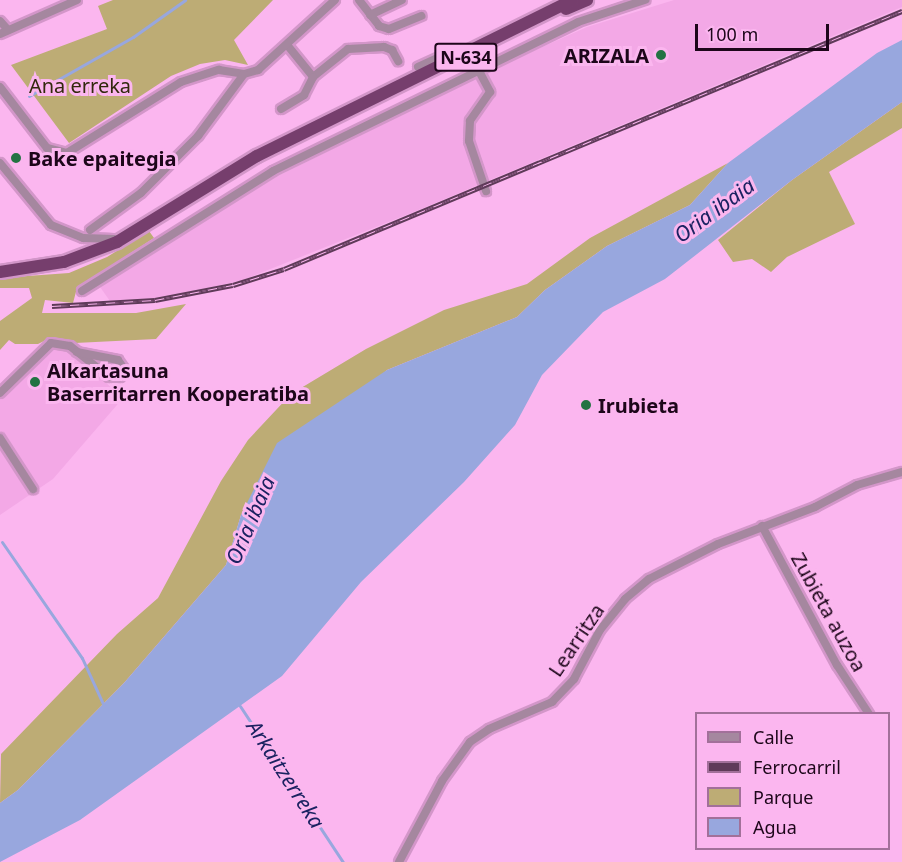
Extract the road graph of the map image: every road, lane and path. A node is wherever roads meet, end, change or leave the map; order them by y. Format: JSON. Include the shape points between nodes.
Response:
{"nodes":[{"id":1,"x":76,"y":0,"type":"edge"},
{"id":2,"x":335,"y":0,"type":"edge"},
{"id":3,"x":359,"y":0,"type":"edge"},
{"id":4,"x":402,"y":0,"type":"edge"},
{"id":5,"x":572,"y":0,"type":"edge"},
{"id":6,"x":586,"y":0,"type":"edge"},
{"id":7,"x":645,"y":0,"type":"edge"},
{"id":8,"x":370,"y":15,"type":"junction"},
{"id":9,"x":421,"y":16,"type":"dead end"},
{"id":10,"x":0,"y":21,"type":"edge"},
{"id":11,"x":4,"y":30,"type":"edge"},
{"id":12,"x":0,"y":34,"type":"edge"},
{"id":13,"x":288,"y":46,"type":"junction"},
{"id":14,"x":455,"y":50,"type":"dead end"},
{"id":15,"x":398,"y":61,"type":"dead end"},
{"id":16,"x":418,"y":68,"type":"dead end"},
{"id":17,"x":479,"y":72,"type":"junction"},
{"id":18,"x":244,"y":74,"type":"junction"},
{"id":19,"x":313,"y":77,"type":"junction"},
{"id":20,"x":0,"y":87,"type":"edge"},
{"id":21,"x":281,"y":109,"type":"dead end"},
{"id":22,"x":332,"y":119,"type":"junction"},
{"id":23,"x":0,"y":163,"type":"edge"},
{"id":24,"x":486,"y":191,"type":"dead end"},
{"id":25,"x":90,"y":230,"type":"dead end"},
{"id":26,"x":128,"y":235,"type":"junction"},
{"id":27,"x":0,"y":272,"type":"edge"},
{"id":28,"x":82,"y":291,"type":"dead end"},
{"id":29,"x":77,"y":352,"type":"junction"},
{"id":30,"x":0,"y":393,"type":"edge"},
{"id":31,"x":0,"y":438,"type":"edge"},
{"id":32,"x":902,"y":472,"type":"edge"},
{"id":33,"x":33,"y":489,"type":"dead end"},
{"id":34,"x":762,"y":526,"type":"junction"},
{"id":35,"x":868,"y":712,"type":"edge"},
{"id":36,"x":399,"y":862,"type":"edge"}],
"edges":[{"from":1,"to":11,"type":"street"},
{"from":2,"to":13,"type":"street"},
{"from":3,"to":8,"type":"street"},
{"from":4,"to":8,"type":"street"},
{"from":5,"to":22,"type":"highway","number":"N-634"},
{"from":6,"to":22,"type":"highway","number":"N-634"},
{"from":7,"to":17,"type":"street","via":[[578,22]]},
{"from":8,"to":9,"type":"street","via":[[379,26],[389,29]]},
{"from":10,"to":11,"type":"street"},
{"from":11,"to":12,"type":"street"},
{"from":13,"to":18,"type":"street","via":[[258,70]]},
{"from":13,"to":19,"type":"street"},
{"from":14,"to":16,"type":"street"},
{"from":15,"to":19,"type":"street","via":[[392,50],[384,47],[348,49]]},
{"from":17,"to":24,"type":"street","via":[[490,92],[470,121],[469,141]]},
{"from":17,"to":28,"type":"street","via":[[273,171]]},
{"from":18,"to":20,"type":"street","via":[[219,70],[181,82],[63,154],[47,148]]},
{"from":18,"to":25,"type":"street","via":[[198,136],[141,194]]},
{"from":19,"to":21,"type":"street","via":[[304,94]]},
{"from":22,"to":26,"type":"highway","number":"N-634","via":[[257,156]]},
{"from":23,"to":26,"type":"street","via":[[51,225],[75,236],[100,240]]},
{"from":26,"to":27,"type":"highway","number":"N-634","via":[[64,262]]},
{"from":29,"to":29,"type":"street","via":[[109,377],[120,377],[125,370],[113,358]]},
{"from":29,"to":30,"type":"street","via":[[61,342],[42,348]]},
{"from":31,"to":33,"type":"street"},
{"from":32,"to":34,"type":"street","name":"Learritza","via":[[857,485],[815,507]]},
{"from":34,"to":35,"type":"street","name":"Zubieta auzoa","via":[[837,665]]},
{"from":34,"to":36,"type":"street","name":"Learritza","via":[[649,579],[612,615],[574,679],[552,702],[489,729],[470,742],[442,781]]}]}
